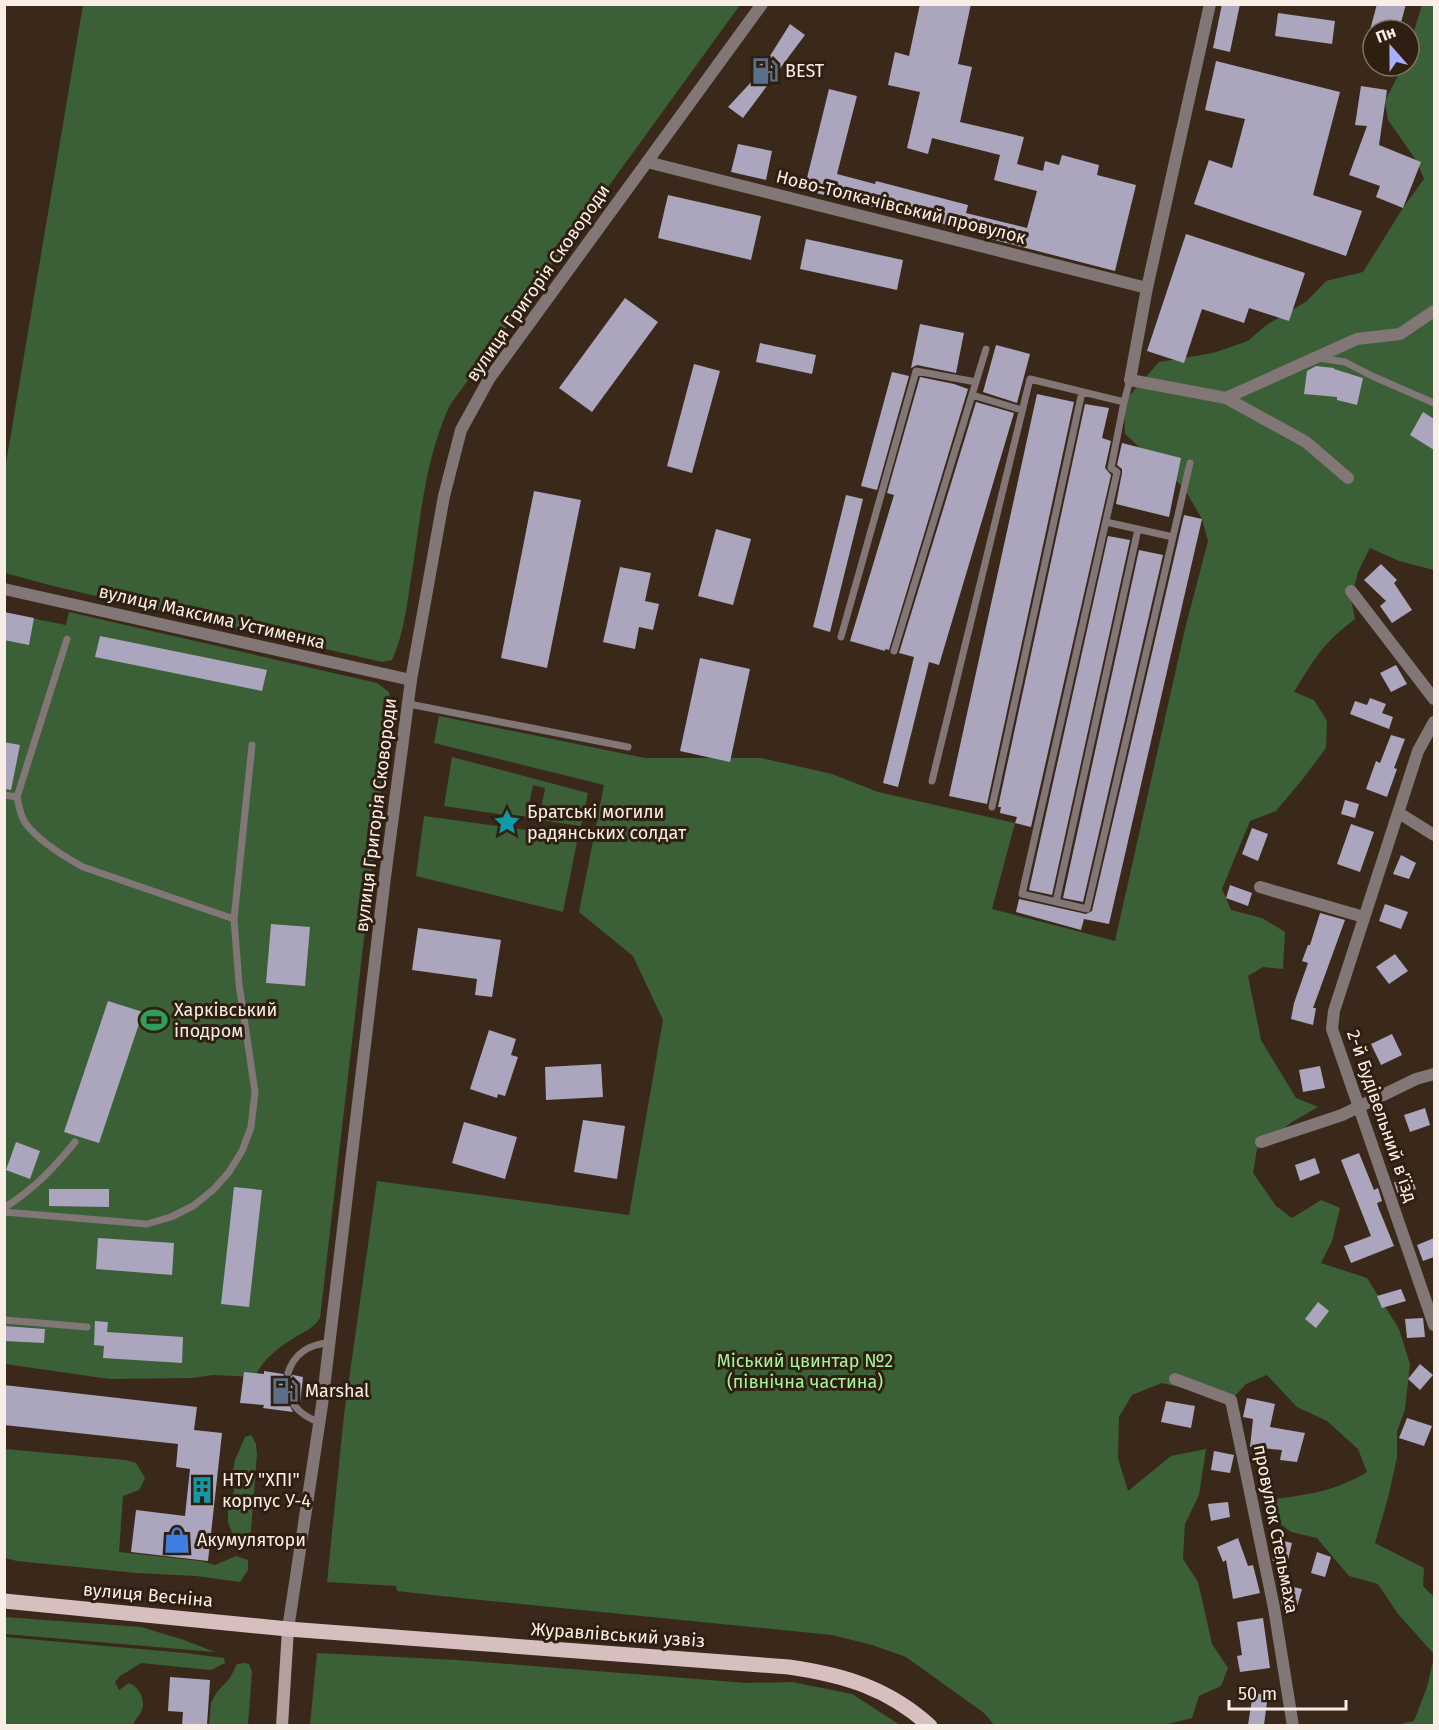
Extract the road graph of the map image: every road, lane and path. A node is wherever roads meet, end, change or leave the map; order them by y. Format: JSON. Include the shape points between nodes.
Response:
{"nodes":[{"id":1,"x":762,"y":4,"type":"edge"},
{"id":2,"x":1210,"y":4,"type":"edge"},
{"id":3,"x":647,"y":162,"type":"junction"},
{"id":4,"x":1147,"y":288,"type":"junction"},
{"id":5,"x":1434,"y":310,"type":"edge"},
{"id":6,"x":986,"y":349,"type":"dead end"},
{"id":7,"x":1314,"y":357,"type":"junction"},
{"id":8,"x":1130,"y":380,"type":"junction"},
{"id":9,"x":976,"y":382,"type":"junction"},
{"id":10,"x":1082,"y":392,"type":"junction"},
{"id":11,"x":972,"y":395,"type":"junction"},
{"id":12,"x":1226,"y":398,"type":"junction"},
{"id":13,"x":1124,"y":402,"type":"junction"},
{"id":14,"x":1434,"y":402,"type":"edge"},
{"id":15,"x":1022,"y":410,"type":"junction"},
{"id":16,"x":1190,"y":463,"type":"dead end"},
{"id":17,"x":1348,"y":478,"type":"dead end"},
{"id":18,"x":1106,"y":522,"type":"junction"},
{"id":19,"x":1138,"y":529,"type":"junction"},
{"id":20,"x":1173,"y":537,"type":"junction"},
{"id":21,"x":4,"y":589,"type":"edge"},
{"id":22,"x":1351,"y":591,"type":"dead end"},
{"id":23,"x":841,"y":637,"type":"dead end"},
{"id":24,"x":67,"y":639,"type":"dead end"},
{"id":25,"x":894,"y":651,"type":"dead end"},
{"id":26,"x":411,"y":680,"type":"junction"},
{"id":27,"x":1434,"y":699,"type":"edge"},
{"id":28,"x":409,"y":704,"type":"junction"},
{"id":29,"x":1434,"y":722,"type":"edge"},
{"id":30,"x":252,"y":745,"type":"dead end"},
{"id":31,"x":628,"y":747,"type":"dead end"},
{"id":32,"x":932,"y":781,"type":"dead end"},
{"id":33,"x":4,"y":795,"type":"edge"},
{"id":34,"x":17,"y":797,"type":"junction"},
{"id":35,"x":992,"y":807,"type":"dead end"},
{"id":36,"x":1399,"y":813,"type":"junction"},
{"id":37,"x":1434,"y":835,"type":"edge"},
{"id":38,"x":1260,"y":887,"type":"dead end"},
{"id":39,"x":1056,"y":902,"type":"junction"},
{"id":40,"x":1364,"y":917,"type":"junction"},
{"id":41,"x":234,"y":919,"type":"junction"},
{"id":42,"x":1434,"y":1074,"type":"edge"},
{"id":43,"x":1360,"y":1106,"type":"junction"},
{"id":44,"x":75,"y":1142,"type":"dead end"},
{"id":45,"x":1261,"y":1142,"type":"dead end"},
{"id":46,"x":4,"y":1210,"type":"edge"},
{"id":47,"x":4,"y":1320,"type":"edge"},
{"id":48,"x":1434,"y":1325,"type":"edge"},
{"id":49,"x":87,"y":1327,"type":"dead end"},
{"id":50,"x":329,"y":1343,"type":"junction"},
{"id":51,"x":288,"y":1373,"type":"dead end"},
{"id":52,"x":1175,"y":1379,"type":"dead end"},
{"id":53,"x":289,"y":1396,"type":"dead end"},
{"id":54,"x":319,"y":1422,"type":"junction"},
{"id":55,"x":4,"y":1601,"type":"edge"},
{"id":56,"x":288,"y":1629,"type":"junction"},
{"id":57,"x":282,"y":1725,"type":"edge"},
{"id":58,"x":930,"y":1725,"type":"edge"},
{"id":59,"x":1293,"y":1725,"type":"edge"}],
"edges":[{"from":1,"to":3,"type":"street","name":"вулиця Григорія Сковороди"},
{"from":2,"to":4,"type":"street"},
{"from":3,"to":4,"type":"street","name":"Ново-Толкачівський провулок"},
{"from":3,"to":26,"type":"street","name":"вулиця Григорія Сковороди","via":[[489,379],[460,430],[444,496]]},
{"from":4,"to":8,"type":"street"},
{"from":5,"to":7,"type":"street","via":[[1400,334],[1358,339]]},
{"from":6,"to":9,"type":"lane"},
{"from":7,"to":12,"type":"street"},
{"from":7,"to":14,"type":"lane","via":[[1345,362]]},
{"from":8,"to":12,"type":"street"},
{"from":8,"to":13,"type":"lane"},
{"from":9,"to":11,"type":"lane"},
{"from":9,"to":23,"type":"lane","via":[[916,371]]},
{"from":10,"to":13,"type":"lane"},
{"from":10,"to":15,"type":"lane","via":[[1030,379]]},
{"from":10,"to":35,"type":"lane"},
{"from":11,"to":15,"type":"lane"},
{"from":11,"to":25,"type":"lane"},
{"from":12,"to":17,"type":"street","via":[[1306,442]]},
{"from":13,"to":18,"type":"lane","via":[[1111,468],[1117,472]]},
{"from":15,"to":32,"type":"lane"},
{"from":16,"to":20,"type":"lane"},
{"from":18,"to":19,"type":"lane"},
{"from":18,"to":39,"type":"lane","via":[[1022,894]]},
{"from":19,"to":20,"type":"lane"},
{"from":19,"to":39,"type":"lane"},
{"from":20,"to":39,"type":"lane","via":[[1087,909]]},
{"from":21,"to":26,"type":"street","name":"вулиця Максима Устименка"},
{"from":22,"to":27,"type":"street"},
{"from":24,"to":34,"type":"lane"},
{"from":26,"to":28,"type":"street","name":"вулиця Григорія Сковороди"},
{"from":28,"to":31,"type":"lane"},
{"from":28,"to":50,"type":"street","name":"вулиця Григорія Сковороди"},
{"from":29,"to":36,"type":"street","name":"2-й Будівельний в’їзд","via":[[1418,751]]},
{"from":30,"to":41,"type":"lane"},
{"from":33,"to":34,"type":"lane"},
{"from":34,"to":41,"type":"lane","via":[[26,824],[61,855],[83,867]]},
{"from":36,"to":37,"type":"street"},
{"from":36,"to":40,"type":"street","name":"2-й Будівельний в’їзд"},
{"from":38,"to":40,"type":"street"},
{"from":40,"to":43,"type":"street","name":"2-й Будівельний в’їзд","via":[[1334,1011],[1332,1029]]},
{"from":41,"to":46,"type":"lane","via":[[255,1092],[251,1127],[229,1172],[193,1206],[147,1224]]},
{"from":42,"to":43,"type":"street"},
{"from":43,"to":45,"type":"street"},
{"from":43,"to":48,"type":"street","name":"2-й Будівельний в’їзд"},
{"from":44,"to":46,"type":"lane","via":[[49,1174]]},
{"from":47,"to":49,"type":"lane"},
{"from":50,"to":51,"type":"lane","via":[[302,1352]]},
{"from":50,"to":54,"type":"street","name":"вулиця Григорія Сковороди"},
{"from":52,"to":59,"type":"street","name":"провулок Стельмаха","via":[[1232,1400]]},
{"from":53,"to":54,"type":"lane","via":[[302,1414]]},
{"from":54,"to":56,"type":"street","name":"вулиця Григорія Сковороди"},
{"from":55,"to":56,"type":"main road","name":"вулиця Весніна"},
{"from":56,"to":57,"type":"main road","name":"вулиця Григорія Сковороди"},
{"from":56,"to":58,"type":"main road","name":"Журавлівський узвіз","via":[[821,1672],[887,1694]]}]}
